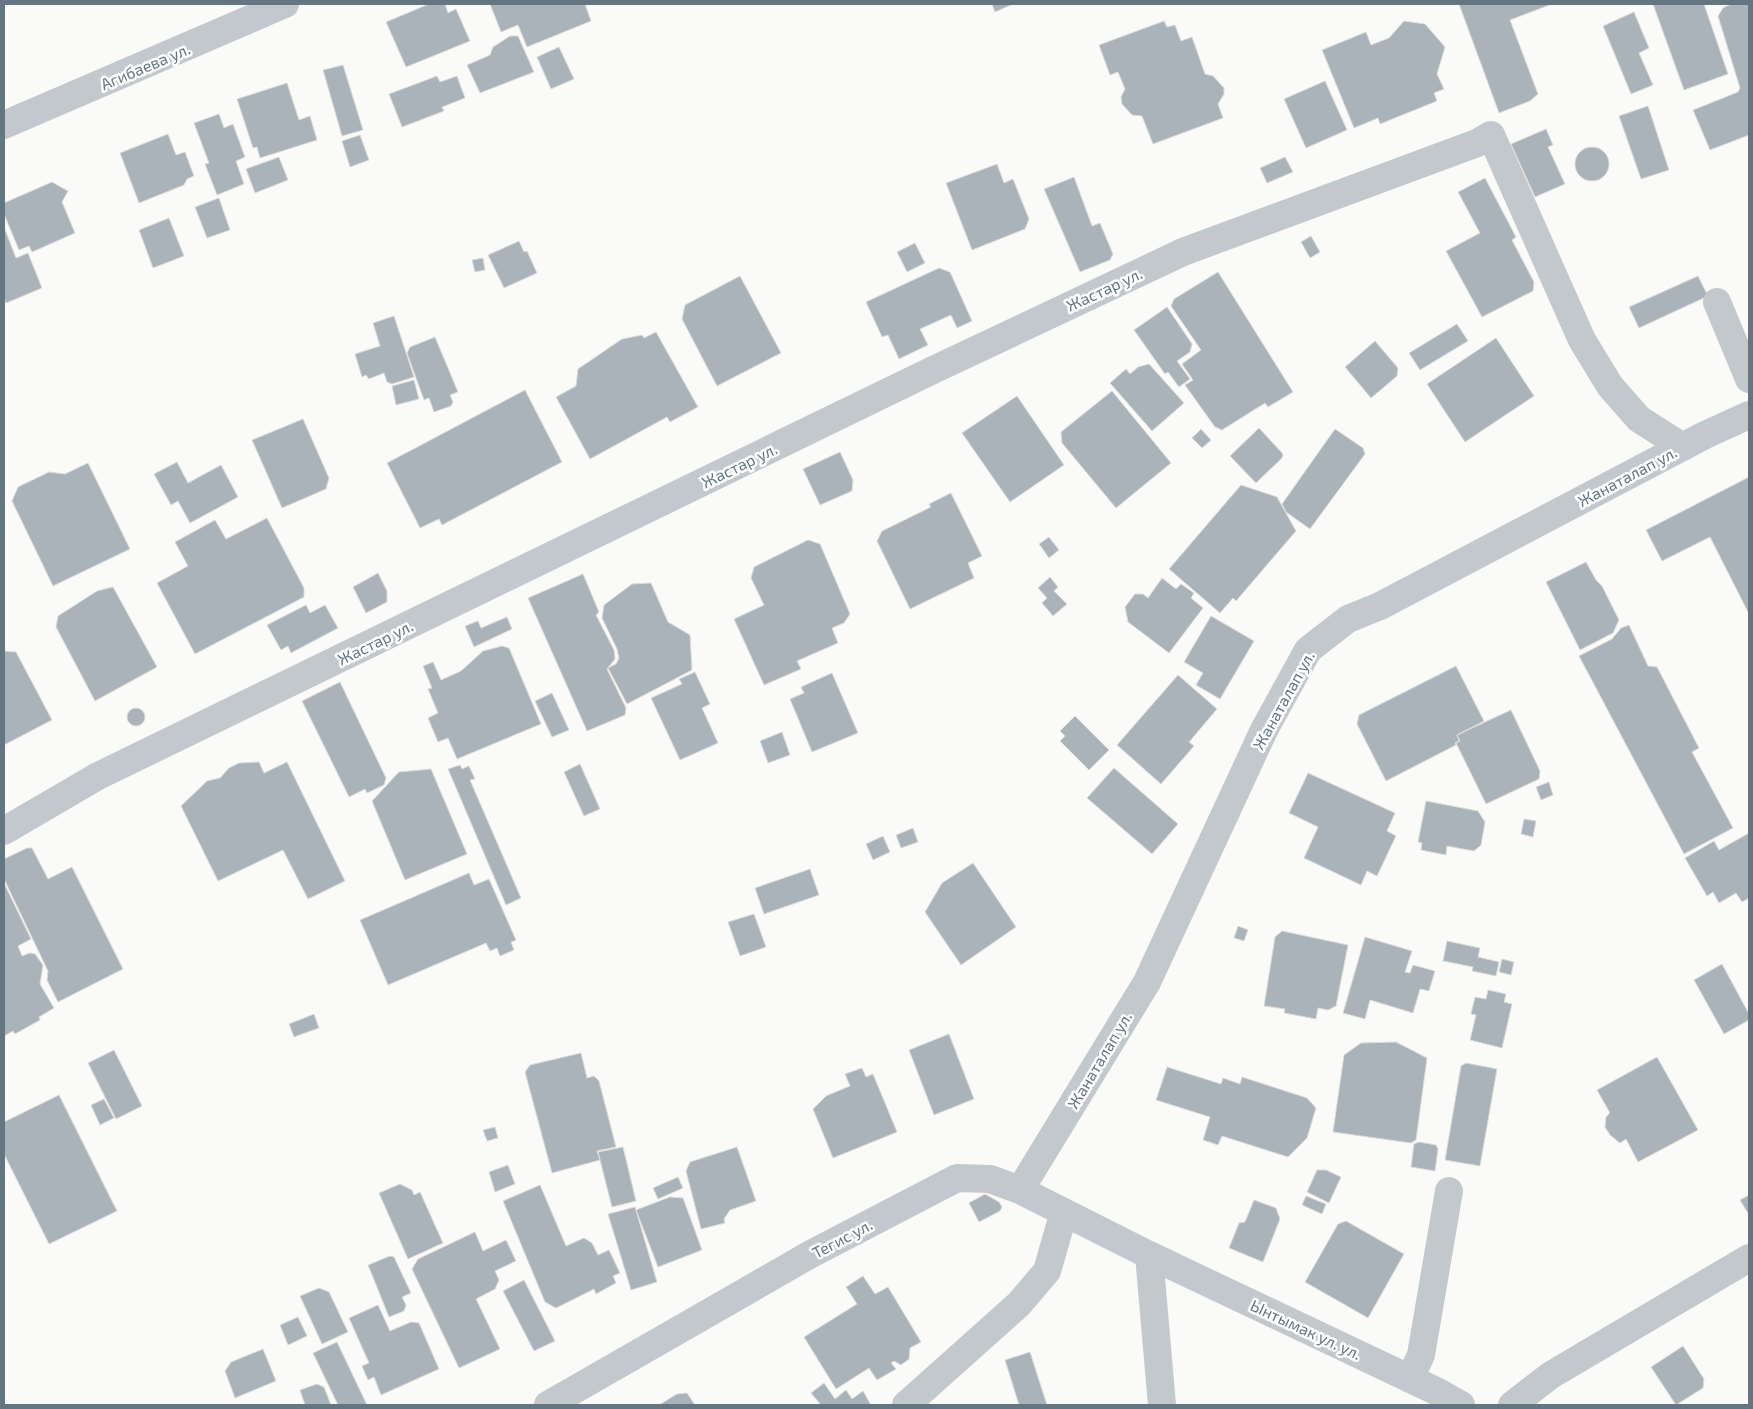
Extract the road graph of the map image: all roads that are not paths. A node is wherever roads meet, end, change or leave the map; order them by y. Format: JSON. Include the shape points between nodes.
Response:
{"nodes":[{"id":1,"x":285,"y":4,"type":"edge"},
{"id":2,"x":4,"y":125,"type":"edge"},
{"id":3,"x":1717,"y":302,"type":"dead end"},
{"id":4,"x":1749,"y":379,"type":"edge"},
{"id":5,"x":1749,"y":415,"type":"edge"},
{"id":6,"x":1682,"y":447,"type":"junction"},
{"id":7,"x":4,"y":831,"type":"edge"},
{"id":8,"x":1020,"y":1190,"type":"junction"},
{"id":9,"x":1449,"y":1191,"type":"dead end"},
{"id":10,"x":1064,"y":1212,"type":"junction"},
{"id":11,"x":1149,"y":1256,"type":"junction"},
{"id":12,"x":1749,"y":1258,"type":"edge"},
{"id":13,"x":1410,"y":1379,"type":"junction"},
{"id":14,"x":548,"y":1405,"type":"edge"},
{"id":15,"x":906,"y":1405,"type":"edge"},
{"id":16,"x":1162,"y":1405,"type":"edge"},
{"id":17,"x":1461,"y":1405,"type":"edge"},
{"id":18,"x":1512,"y":1405,"type":"edge"}],
"edges":[{"from":1,"to":2,"type":"street","name":"Агибаева ул."},
{"from":3,"to":4,"type":"street"},
{"from":5,"to":6,"type":"street","name":"Жанаталап ул."},
{"from":6,"to":7,"type":"street","name":"Жастар ул.","via":[[1639,419],[1610,386],[1582,340],[1491,135],[1477,143],[1183,252],[98,776]]},
{"from":6,"to":8,"type":"street","name":"Жанаталап ул.","via":[[1380,606],[1348,619],[1308,650],[1264,730],[1147,982]]},
{"from":8,"to":10,"type":"street","name":"Тегис ул."},
{"from":8,"to":14,"type":"street","name":"Тегис ул.","via":[[990,1179],[957,1178],[812,1254]]},
{"from":9,"to":13,"type":"street","via":[[1421,1355]]},
{"from":10,"to":11,"type":"street","name":"Тегис ул."},
{"from":10,"to":15,"type":"street","via":[[1047,1271],[1019,1304]]},
{"from":11,"to":13,"type":"street","name":"Ынтымак ул. ул."},
{"from":11,"to":16,"type":"street"},
{"from":12,"to":18,"type":"street","via":[[1551,1375]]},
{"from":13,"to":17,"type":"street","name":"Ынтымак ул. ул."}]}
